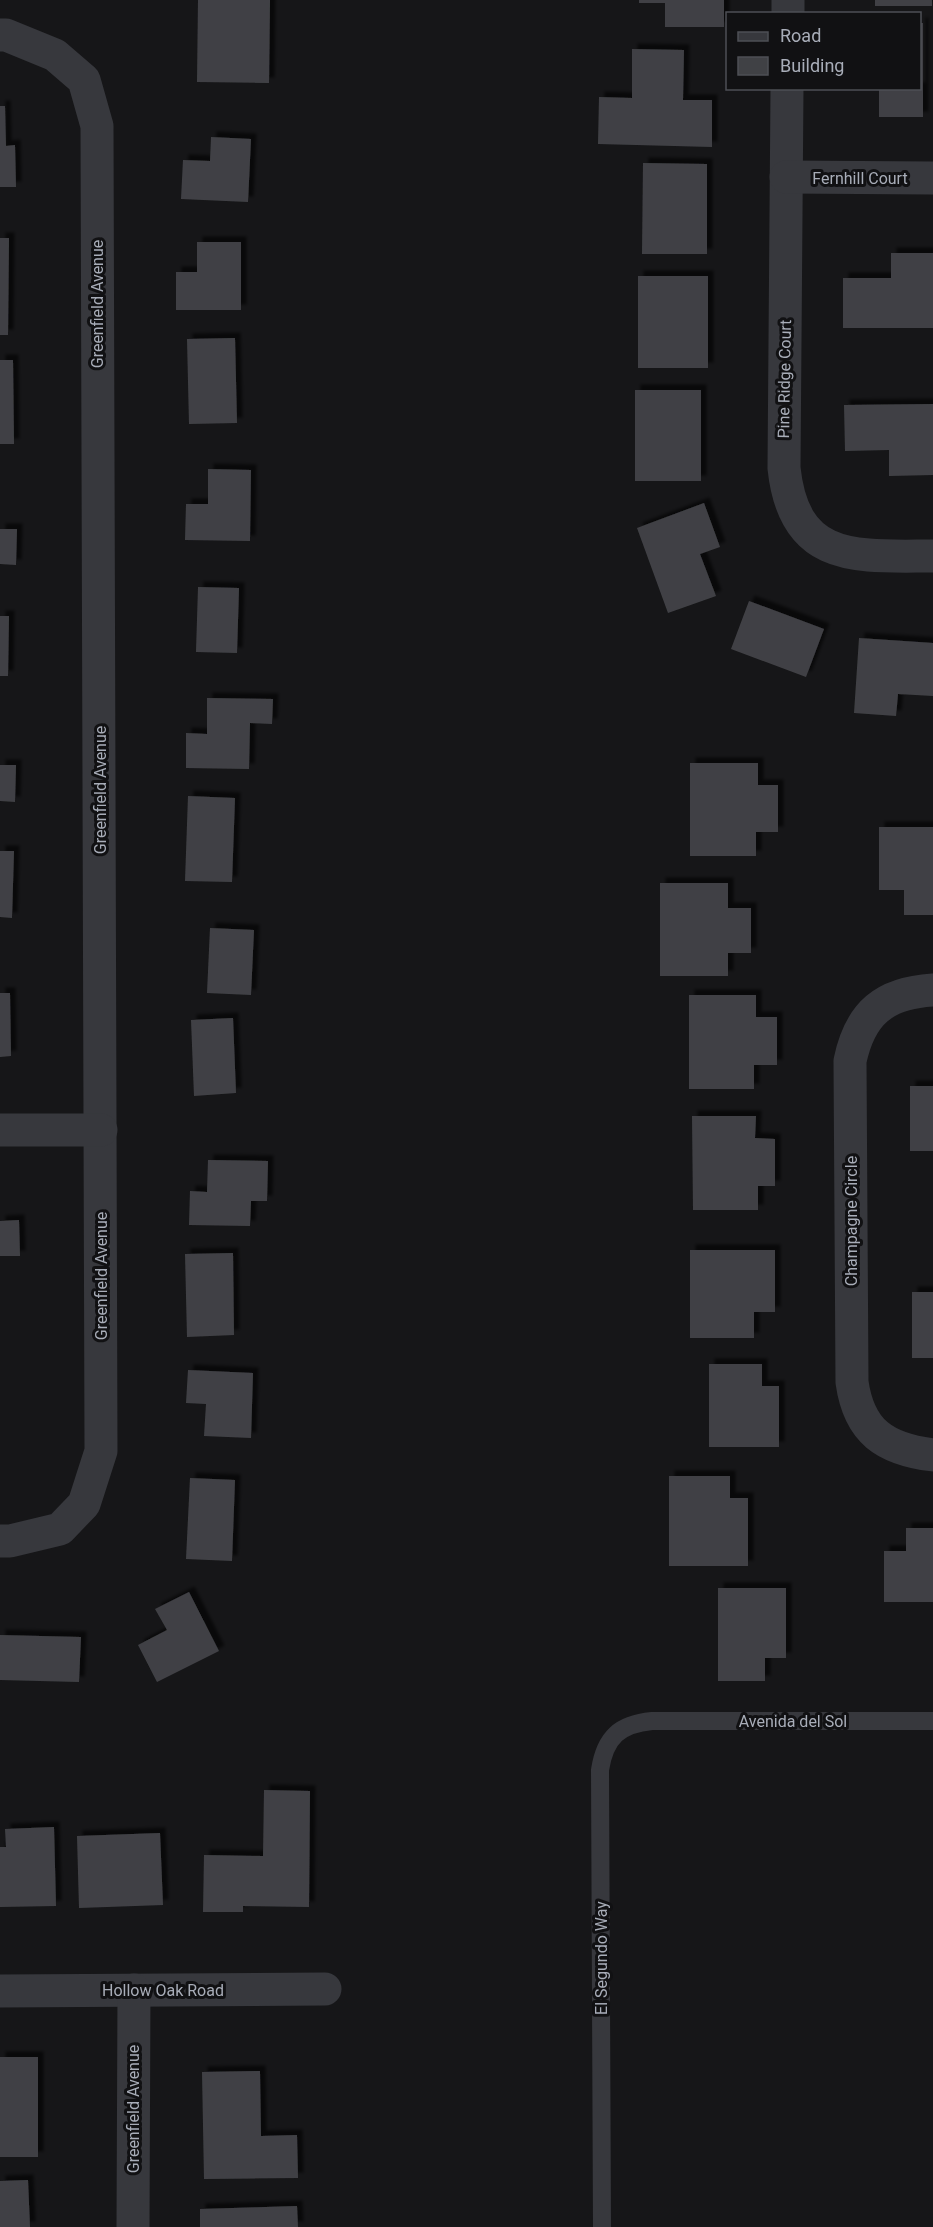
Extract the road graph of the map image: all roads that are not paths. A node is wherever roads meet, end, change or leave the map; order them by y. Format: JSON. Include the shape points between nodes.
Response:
{"nodes":[{"id":1,"x":3,"y":35,"type":"edge"},
{"id":2,"x":787,"y":90,"type":"edge"},
{"id":3,"x":786,"y":177,"type":"junction"},
{"id":4,"x":933,"y":178,"type":"edge"},
{"id":5,"x":933,"y":556,"type":"edge"},
{"id":6,"x":933,"y":990,"type":"edge"},
{"id":7,"x":0,"y":1130,"type":"edge"},
{"id":8,"x":101,"y":1130,"type":"junction"},
{"id":9,"x":933,"y":1455,"type":"edge"},
{"id":10,"x":5,"y":1541,"type":"edge"},
{"id":11,"x":652,"y":1721,"type":"joint"},
{"id":12,"x":933,"y":1721,"type":"edge"},
{"id":13,"x":325,"y":1989,"type":"dead end"},
{"id":14,"x":134,"y":1990,"type":"junction"},
{"id":15,"x":0,"y":1991,"type":"edge"},
{"id":16,"x":133,"y":2227,"type":"edge"},
{"id":17,"x":602,"y":2227,"type":"edge"}],
"edges":[{"from":1,"to":8,"type":"street","name":"Greenfield Avenue","via":[[55,55],[84,80],[97,126]]},
{"from":2,"to":3,"type":"street","name":"Pine Ridge Court"},
{"from":3,"to":4,"type":"street","name":"Fernhill Court"},
{"from":3,"to":5,"type":"street","name":"Pine Ridge Court","via":[[784,468],[793,511],[804,528],[822,543],[842,552],[863,556]]},
{"from":6,"to":9,"type":"street","name":"Champagne Circle","via":[[894,996],[876,1008],[862,1025],[850,1061],[854,1398],[872,1432],[888,1444]]},
{"from":7,"to":8,"type":"street"},
{"from":8,"to":10,"type":"street","name":"Greenfield Avenue","via":[[101,1451],[84,1504],[60,1529]]},
{"from":11,"to":12,"type":"lane","name":"Avenida del Sol"},
{"from":11,"to":17,"type":"lane","name":"El Segundo Way","via":[[620,1730],[602,1755],[600,1770]]},
{"from":13,"to":14,"type":"street","name":"Hollow Oak Road"},
{"from":14,"to":15,"type":"street","name":"Hollow Oak Road"},
{"from":14,"to":16,"type":"street","name":"Greenfield Avenue"}]}
